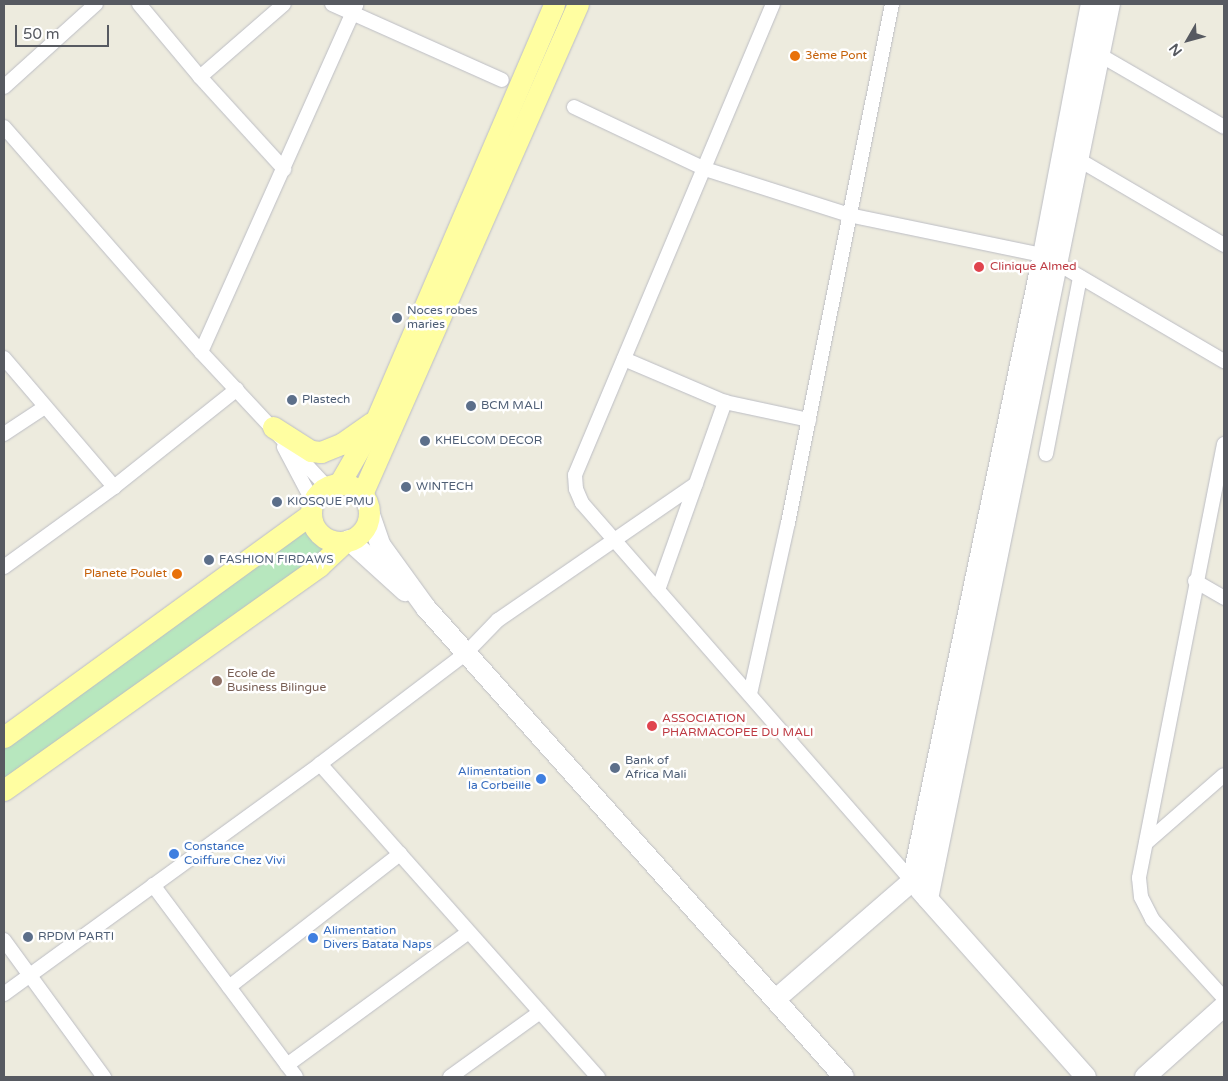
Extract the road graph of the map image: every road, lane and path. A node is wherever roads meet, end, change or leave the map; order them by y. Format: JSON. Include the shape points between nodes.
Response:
{"nodes":[{"id":1,"x":96,"y":4,"type":"edge"},
{"id":2,"x":139,"y":4,"type":"edge"},
{"id":3,"x":284,"y":4,"type":"edge"},
{"id":4,"x":332,"y":4,"type":"edge"},
{"id":5,"x":544,"y":4,"type":"edge"},
{"id":6,"x":554,"y":4,"type":"edge"},
{"id":7,"x":578,"y":4,"type":"edge"},
{"id":8,"x":586,"y":4,"type":"edge"},
{"id":9,"x":773,"y":4,"type":"edge"},
{"id":10,"x":892,"y":4,"type":"edge"},
{"id":11,"x":1091,"y":4,"type":"edge"},
{"id":12,"x":1110,"y":4,"type":"edge"},
{"id":13,"x":355,"y":8,"type":"edge"},
{"id":14,"x":1100,"y":55,"type":"junction"},
{"id":15,"x":556,"y":56,"type":"junction"},
{"id":16,"x":528,"y":64,"type":"junction"},
{"id":17,"x":200,"y":77,"type":"junction"},
{"id":18,"x":502,"y":80,"type":"dead end"},
{"id":19,"x":4,"y":87,"type":"edge"},
{"id":20,"x":574,"y":107,"type":"dead end"},
{"id":21,"x":4,"y":127,"type":"edge"},
{"id":22,"x":1224,"y":127,"type":"edge"},
{"id":23,"x":1080,"y":161,"type":"junction"},
{"id":24,"x":705,"y":168,"type":"junction"},
{"id":25,"x":284,"y":169,"type":"junction"},
{"id":26,"x":849,"y":215,"type":"junction"},
{"id":27,"x":1224,"y":245,"type":"edge"},
{"id":28,"x":1051,"y":260,"type":"junction"},
{"id":29,"x":1080,"y":277,"type":"junction"},
{"id":30,"x":201,"y":352,"type":"junction"},
{"id":31,"x":4,"y":358,"type":"edge"},
{"id":32,"x":624,"y":359,"type":"junction"},
{"id":33,"x":1224,"y":361,"type":"edge"},
{"id":34,"x":237,"y":389,"type":"junction"},
{"id":35,"x":726,"y":402,"type":"junction"},
{"id":36,"x":45,"y":406,"type":"junction"},
{"id":37,"x":376,"y":420,"type":"junction"},
{"id":38,"x":809,"y":420,"type":"junction"},
{"id":39,"x":273,"y":427,"type":"junction"},
{"id":40,"x":4,"y":434,"type":"edge"},
{"id":41,"x":1224,"y":444,"type":"edge"},
{"id":42,"x":1046,"y":454,"type":"dead end"},
{"id":43,"x":1221,"y":480,"type":"edge"},
{"id":44,"x":696,"y":484,"type":"junction"},
{"id":45,"x":114,"y":488,"type":"junction"},
{"id":46,"x":322,"y":497,"type":"junction"},
{"id":47,"x":365,"y":503,"type":"junction"},
{"id":48,"x":615,"y":540,"type":"junction"},
{"id":49,"x":347,"y":541,"type":"junction"},
{"id":50,"x":4,"y":567,"type":"edge"},
{"id":51,"x":1195,"y":581,"type":"junction"},
{"id":52,"x":658,"y":590,"type":"junction"},
{"id":53,"x":1224,"y":598,"type":"edge"},
{"id":54,"x":426,"y":608,"type":"junction"},
{"id":55,"x":466,"y":653,"type":"junction"},
{"id":56,"x":750,"y":694,"type":"junction"},
{"id":57,"x":4,"y":737,"type":"edge"},
{"id":58,"x":320,"y":764,"type":"junction"},
{"id":59,"x":1224,"y":775,"type":"edge"},
{"id":60,"x":4,"y":790,"type":"edge"},
{"id":61,"x":1146,"y":843,"type":"junction"},
{"id":62,"x":400,"y":854,"type":"junction"},
{"id":63,"x":912,"y":881,"type":"junction"},
{"id":64,"x":154,"y":885,"type":"junction"},
{"id":65,"x":928,"y":899,"type":"junction"},
{"id":66,"x":469,"y":932,"type":"junction"},
{"id":67,"x":4,"y":940,"type":"edge"},
{"id":68,"x":29,"y":976,"type":"junction"},
{"id":69,"x":229,"y":987,"type":"junction"},
{"id":70,"x":4,"y":994,"type":"edge"},
{"id":71,"x":1224,"y":998,"type":"edge"},
{"id":72,"x":776,"y":999,"type":"junction"},
{"id":73,"x":1224,"y":1006,"type":"edge"},
{"id":74,"x":540,"y":1012,"type":"junction"},
{"id":75,"x":287,"y":1065,"type":"junction"},
{"id":76,"x":104,"y":1077,"type":"edge"},
{"id":77,"x":296,"y":1077,"type":"edge"},
{"id":78,"x":450,"y":1077,"type":"edge"},
{"id":79,"x":598,"y":1077,"type":"edge"},
{"id":80,"x":844,"y":1077,"type":"edge"},
{"id":81,"x":1086,"y":1077,"type":"edge"},
{"id":82,"x":1145,"y":1077,"type":"edge"}],
"edges":[{"from":1,"to":19,"type":"street"},
{"from":2,"to":17,"type":"street"},
{"from":3,"to":17,"type":"street"},
{"from":4,"to":13,"type":"street"},
{"from":5,"to":16,"type":"main road","via":[[533,34]]},
{"from":6,"to":16,"type":"main road"},
{"from":7,"to":15,"type":"main road"},
{"from":8,"to":15,"type":"main road"},
{"from":9,"to":24,"type":"street"},
{"from":10,"to":26,"type":"street"},
{"from":11,"to":28,"type":"street"},
{"from":12,"to":14,"type":"street"},
{"from":13,"to":18,"type":"street"},
{"from":13,"to":25,"type":"street"},
{"from":14,"to":22,"type":"street"},
{"from":14,"to":23,"type":"street"},
{"from":15,"to":47,"type":"main road"},
{"from":16,"to":37,"type":"main road"},
{"from":17,"to":25,"type":"street"},
{"from":20,"to":24,"type":"street"},
{"from":21,"to":30,"type":"street"},
{"from":23,"to":27,"type":"street"},
{"from":23,"to":28,"type":"street"},
{"from":24,"to":26,"type":"street"},
{"from":24,"to":32,"type":"street"},
{"from":25,"to":30,"type":"street"},
{"from":26,"to":28,"type":"street"},
{"from":26,"to":38,"type":"street"},
{"from":28,"to":29,"type":"street"},
{"from":28,"to":63,"type":"street"},
{"from":28,"to":65,"type":"street"},
{"from":29,"to":33,"type":"street"},
{"from":29,"to":42,"type":"street"},
{"from":30,"to":34,"type":"street"},
{"from":31,"to":36,"type":"street"},
{"from":32,"to":35,"type":"street"},
{"from":32,"to":48,"type":"street","via":[[575,475],[582,502]]},
{"from":34,"to":39,"type":"street"},
{"from":34,"to":45,"type":"street"},
{"from":35,"to":38,"type":"street"},
{"from":35,"to":44,"type":"street"},
{"from":36,"to":40,"type":"street"},
{"from":36,"to":45,"type":"street"},
{"from":37,"to":39,"type":"main road","via":[[342,444],[321,452],[311,451]]},
{"from":37,"to":46,"type":"main road"},
{"from":38,"to":56,"type":"street"},
{"from":39,"to":46,"type":"street"},
{"from":39,"to":46,"type":"street"},
{"from":41,"to":43,"type":"street"},
{"from":43,"to":51,"type":"street"},
{"from":44,"to":48,"type":"street"},
{"from":44,"to":52,"type":"street"},
{"from":45,"to":50,"type":"street"},
{"from":46,"to":47,"type":"main road"},
{"from":46,"to":49,"type":"main road","via":[[314,526],[332,541]]},
{"from":46,"to":57,"type":"main road"},
{"from":47,"to":49,"type":"main road","via":[[364,530]]},
{"from":47,"to":54,"type":"street","via":[[380,546]]},
{"from":48,"to":52,"type":"street"},
{"from":48,"to":55,"type":"street","via":[[498,620]]},
{"from":49,"to":54,"type":"street"},
{"from":49,"to":60,"type":"main road","via":[[319,566]]},
{"from":51,"to":53,"type":"street"},
{"from":51,"to":61,"type":"street"},
{"from":52,"to":56,"type":"street"},
{"from":54,"to":55,"type":"street"},
{"from":55,"to":58,"type":"street"},
{"from":55,"to":72,"type":"street"},
{"from":56,"to":63,"type":"street"},
{"from":58,"to":62,"type":"street"},
{"from":58,"to":64,"type":"street"},
{"from":59,"to":61,"type":"street"},
{"from":61,"to":71,"type":"street","via":[[1139,878],[1141,896],[1152,919]]},
{"from":62,"to":66,"type":"street"},
{"from":62,"to":69,"type":"street"},
{"from":63,"to":65,"type":"street"},
{"from":63,"to":72,"type":"street"},
{"from":64,"to":68,"type":"street"},
{"from":64,"to":69,"type":"street"},
{"from":65,"to":81,"type":"street"},
{"from":66,"to":74,"type":"street"},
{"from":66,"to":75,"type":"street"},
{"from":67,"to":68,"type":"street"},
{"from":68,"to":70,"type":"street"},
{"from":68,"to":76,"type":"street"},
{"from":69,"to":75,"type":"street"},
{"from":72,"to":80,"type":"street"},
{"from":73,"to":82,"type":"street"},
{"from":74,"to":78,"type":"street"},
{"from":74,"to":79,"type":"street"},
{"from":75,"to":77,"type":"street"}]}
